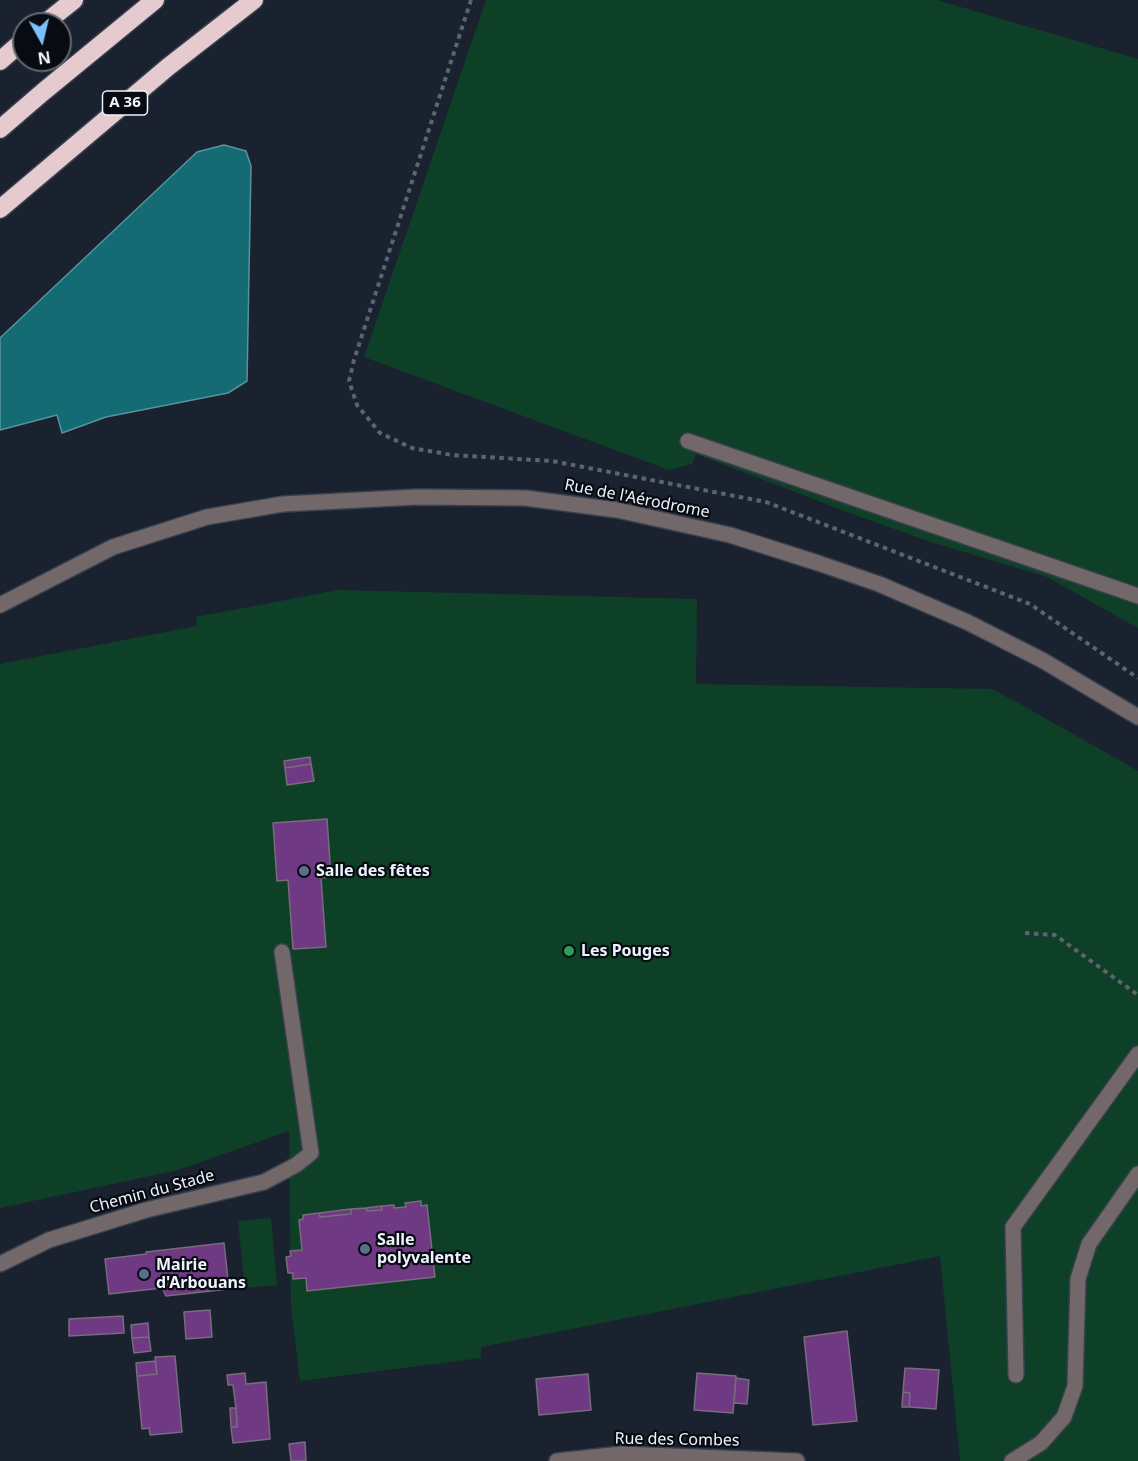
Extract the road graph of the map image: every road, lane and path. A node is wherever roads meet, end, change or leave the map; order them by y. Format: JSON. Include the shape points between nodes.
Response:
{"nodes":[{"id":1,"x":74,"y":0,"type":"edge"},
{"id":2,"x":155,"y":0,"type":"edge"},
{"id":3,"x":254,"y":0,"type":"edge"},
{"id":4,"x":471,"y":0,"type":"edge"},
{"id":5,"x":59,"y":12,"type":"edge"},
{"id":6,"x":12,"y":50,"type":"edge"},
{"id":7,"x":0,"y":59,"type":"edge"},
{"id":8,"x":0,"y":129,"type":"edge"},
{"id":9,"x":0,"y":209,"type":"edge"},
{"id":10,"x":688,"y":441,"type":"dead end"},
{"id":11,"x":1138,"y":596,"type":"edge"},
{"id":12,"x":0,"y":605,"type":"edge"},
{"id":13,"x":1138,"y":678,"type":"edge"},
{"id":14,"x":1138,"y":717,"type":"edge"},
{"id":15,"x":1025,"y":933,"type":"dead end"},
{"id":16,"x":282,"y":952,"type":"dead end"},
{"id":17,"x":1138,"y":994,"type":"edge"},
{"id":18,"x":1138,"y":1054,"type":"edge"},
{"id":19,"x":1138,"y":1174,"type":"edge"},
{"id":20,"x":0,"y":1264,"type":"edge"},
{"id":21,"x":1016,"y":1376,"type":"dead end"},
{"id":22,"x":557,"y":1461,"type":"edge"},
{"id":23,"x":797,"y":1461,"type":"edge"},
{"id":24,"x":1012,"y":1461,"type":"edge"}],
"edges":[{"from":1,"to":5,"type":"highway"},
{"from":2,"to":8,"type":"highway"},
{"from":3,"to":9,"type":"highway","number":"A 36"},
{"from":4,"to":13,"type":"path","via":[[349,381],[357,405],[380,433],[412,448],[552,461],[766,502],[1030,604]]},
{"from":6,"to":7,"type":"highway"},
{"from":10,"to":11,"type":"street"},
{"from":12,"to":14,"type":"street","name":"Rue de l'Aérodrome","via":[[113,547],[207,517],[283,504],[417,497],[525,498],[617,510],[730,535],[869,581],[968,622]]},
{"from":15,"to":17,"type":"path","via":[[1055,935]]},
{"from":16,"to":20,"type":"street","name":"Chemin du Stade","via":[[311,1153],[264,1182],[146,1210],[49,1240]]},
{"from":18,"to":21,"type":"street","via":[[1013,1227]]},
{"from":19,"to":24,"type":"street","via":[[1089,1244],[1078,1279],[1076,1386],[1064,1417],[1041,1443]]},
{"from":22,"to":23,"type":"street","name":"Rue des Combes","via":[[621,1454]]}]}
